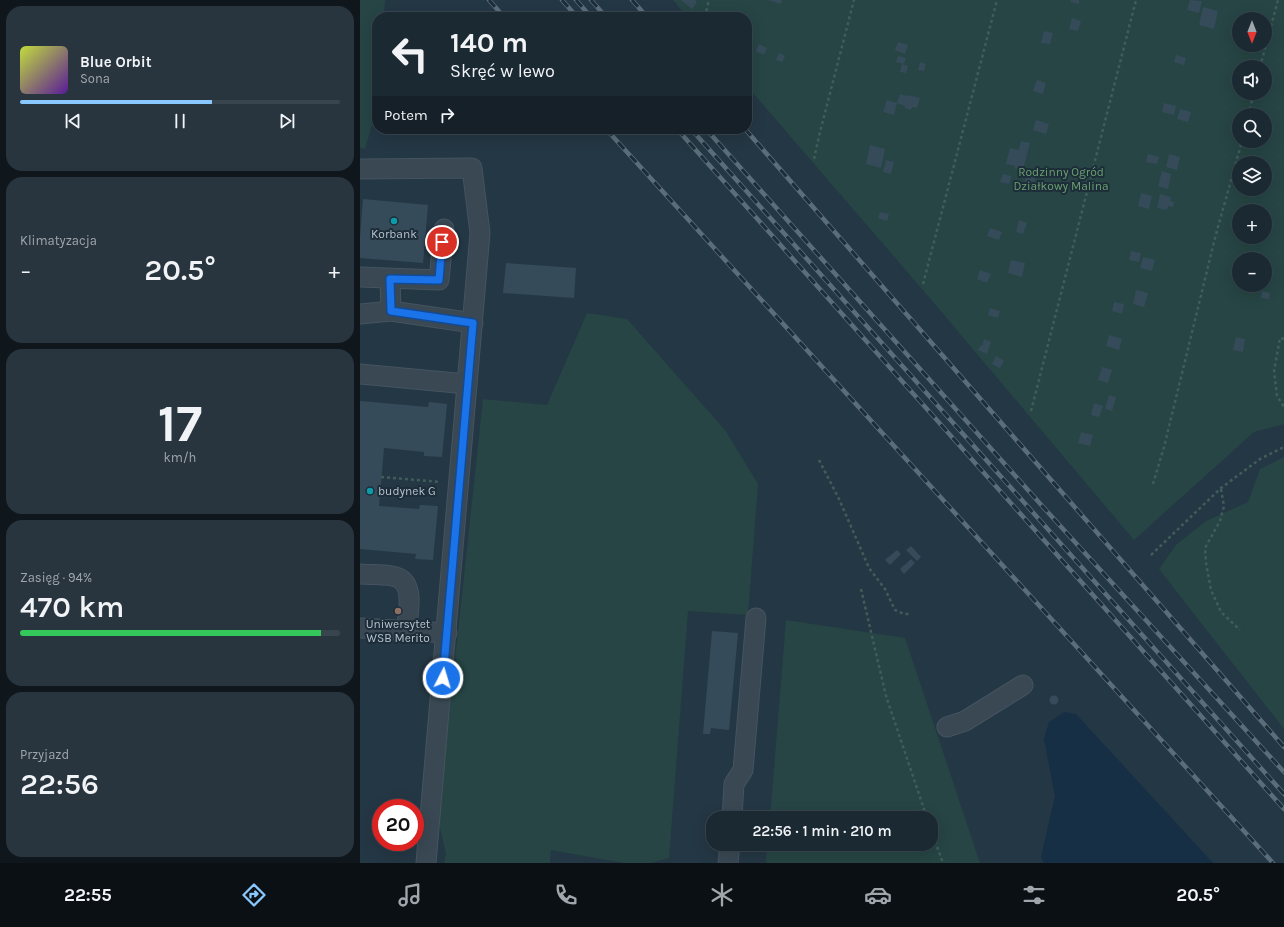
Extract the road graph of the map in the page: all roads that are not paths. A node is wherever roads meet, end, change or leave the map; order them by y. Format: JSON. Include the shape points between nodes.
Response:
{"nodes":[{"id":1,"x":360,"y":169,"type":"edge"},
{"id":2,"x":444,"y":229,"type":"dead end"},
{"id":3,"x":360,"y":277,"type":"edge"},
{"id":4,"x":390,"y":279,"type":"junction"},
{"id":5,"x":391,"y":311,"type":"junction"},
{"id":6,"x":360,"y":314,"type":"edge"},
{"id":7,"x":473,"y":323,"type":"junction"},
{"id":8,"x":360,"y":374,"type":"edge"},
{"id":9,"x":467,"y":384,"type":"junction"},
{"id":10,"x":360,"y":574,"type":"edge"},
{"id":11,"x":756,"y":618,"type":"dead end"},
{"id":12,"x":360,"y":628,"type":"edge"},
{"id":13,"x":406,"y":631,"type":"junction"},
{"id":14,"x":447,"y":633,"type":"junction"},
{"id":15,"x":1023,"y":685,"type":"dead end"},
{"id":16,"x":947,"y":727,"type":"dead end"},
{"id":17,"x":732,"y":811,"type":"edge"},
{"id":18,"x":729,"y":851,"type":"edge"},
{"id":19,"x":426,"y":863,"type":"edge"},
{"id":20,"x":728,"y":863,"type":"edge"}],
"edges":[{"from":1,"to":7,"type":"lane","via":[[472,168],[480,233]]},
{"from":2,"to":4,"type":"lane","via":[[439,280]]},
{"from":3,"to":4,"type":"lane"},
{"from":4,"to":5,"type":"lane"},
{"from":5,"to":6,"type":"lane"},
{"from":5,"to":7,"type":"lane"},
{"from":7,"to":9,"type":"lane"},
{"from":8,"to":9,"type":"lane"},
{"from":9,"to":14,"type":"lane"},
{"from":10,"to":13,"type":"lane","via":[[392,576],[404,583],[409,596]]},
{"from":11,"to":17,"type":"lane","via":[[743,770],[734,784]]},
{"from":12,"to":13,"type":"lane"},
{"from":13,"to":14,"type":"lane"},
{"from":14,"to":19,"type":"lane"},
{"from":15,"to":16,"type":"lane","via":[[965,721]]},
{"from":18,"to":20,"type":"lane"}]}
